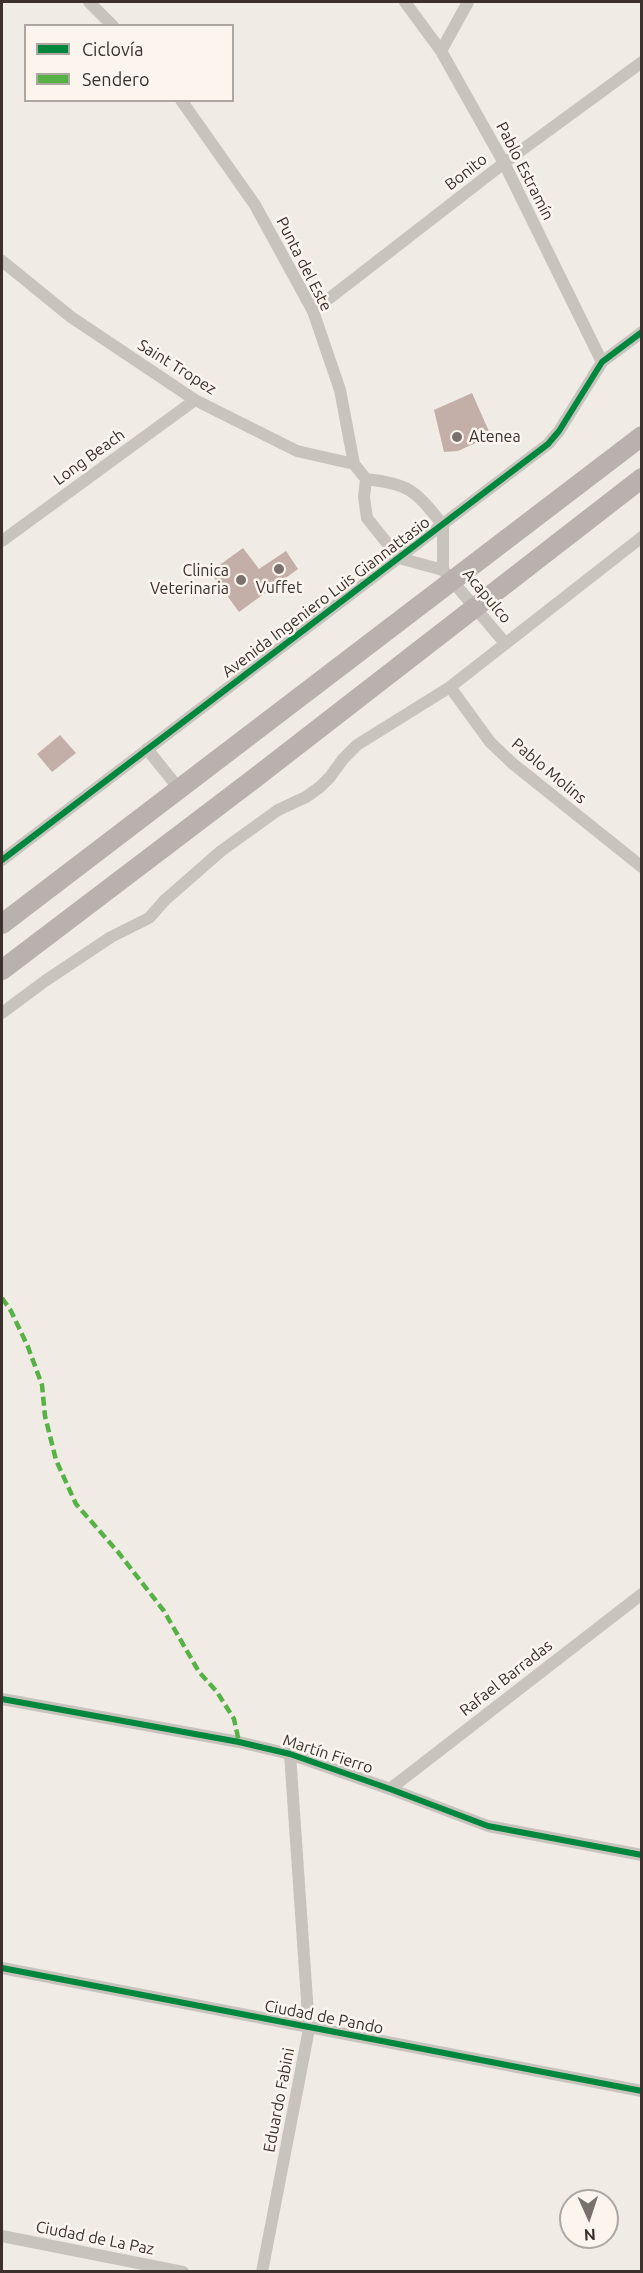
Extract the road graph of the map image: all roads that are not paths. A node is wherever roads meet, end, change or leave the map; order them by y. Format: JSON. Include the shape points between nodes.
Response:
{"nodes":[{"id":1,"x":89,"y":2,"type":"edge"},
{"id":2,"x":405,"y":2,"type":"edge"},
{"id":3,"x":468,"y":2,"type":"edge"},
{"id":4,"x":111,"y":24,"type":"edge"},
{"id":5,"x":441,"y":51,"type":"junction"},
{"id":6,"x":642,"y":62,"type":"edge"},
{"id":7,"x":182,"y":102,"type":"edge"},
{"id":8,"x":504,"y":163,"type":"junction"},
{"id":9,"x":2,"y":261,"type":"edge"},
{"id":10,"x":313,"y":311,"type":"junction"},
{"id":11,"x":642,"y":333,"type":"edge"},
{"id":12,"x":602,"y":362,"type":"junction"},
{"id":13,"x":195,"y":400,"type":"junction"},
{"id":14,"x":642,"y":436,"type":"edge"},
{"id":15,"x":354,"y":464,"type":"junction"},
{"id":16,"x":642,"y":478,"type":"edge"},
{"id":17,"x":366,"y":479,"type":"junction"},
{"id":18,"x":443,"y":525,"type":"junction"},
{"id":19,"x":640,"y":540,"type":"edge"},
{"id":20,"x":2,"y":541,"type":"edge"},
{"id":21,"x":399,"y":558,"type":"junction"},
{"id":22,"x":447,"y":575,"type":"junction"},
{"id":23,"x":474,"y":607,"type":"junction"},
{"id":24,"x":505,"y":643,"type":"junction"},
{"id":25,"x":450,"y":687,"type":"junction"},
{"id":26,"x":147,"y":749,"type":"junction"},
{"id":27,"x":180,"y":790,"type":"junction"},
{"id":28,"x":2,"y":860,"type":"edge"},
{"id":29,"x":642,"y":867,"type":"edge"},
{"id":30,"x":2,"y":924,"type":"edge"},
{"id":31,"x":2,"y":970,"type":"edge"},
{"id":32,"x":2,"y":1014,"type":"edge"},
{"id":33,"x":642,"y":1594,"type":"edge"},
{"id":34,"x":2,"y":1699,"type":"edge"},
{"id":35,"x":290,"y":1754,"type":"junction"},
{"id":36,"x":390,"y":1789,"type":"junction"},
{"id":37,"x":642,"y":1855,"type":"edge"},
{"id":38,"x":2,"y":1968,"type":"edge"},
{"id":39,"x":309,"y":2029,"type":"junction"},
{"id":40,"x":642,"y":2091,"type":"edge"},
{"id":41,"x":2,"y":2236,"type":"edge"},
{"id":42,"x":183,"y":2271,"type":"edge"},
{"id":43,"x":262,"y":2271,"type":"edge"}],
"edges":[{"from":1,"to":4,"type":"street"},
{"from":2,"to":5,"type":"street","name":"Pablo Estramín"},
{"from":3,"to":5,"type":"street"},
{"from":5,"to":8,"type":"street","name":"Pablo Estramín"},
{"from":6,"to":8,"type":"street","name":"Bonito"},
{"from":7,"to":10,"type":"street","name":"Punta del Este","via":[[255,205]]},
{"from":8,"to":10,"type":"street","name":"Bonito"},
{"from":8,"to":12,"type":"street","name":"Pablo Estramín"},
{"from":9,"to":13,"type":"street","name":"Saint Tropez","via":[[71,317]]},
{"from":10,"to":15,"type":"street","name":"Punta del Este","via":[[340,390]]},
{"from":11,"to":12,"type":"street","name":"Avenida Ingeniero Luis Giannattasio"},
{"from":12,"to":18,"type":"street","name":"Avenida Ingeniero Luis Giannattasio","via":[[548,444]]},
{"from":13,"to":15,"type":"street","name":"Saint Tropez","via":[[297,451]]},
{"from":13,"to":20,"type":"street","name":"Long Beach"},
{"from":14,"to":22,"type":"main road"},
{"from":15,"to":17,"type":"street"},
{"from":16,"to":23,"type":"main road"},
{"from":17,"to":18,"type":"street","via":[[392,482],[416,493]]},
{"from":17,"to":21,"type":"street","via":[[367,518]]},
{"from":18,"to":21,"type":"street","name":"Avenida Ingeniero Luis Giannattasio"},
{"from":18,"to":22,"type":"street","name":"Acapulco"},
{"from":19,"to":24,"type":"street"},
{"from":21,"to":22,"type":"street","name":"Acapulco"},
{"from":21,"to":26,"type":"street","name":"Avenida Ingeniero Luis Giannattasio"},
{"from":22,"to":23,"type":"street","name":"Acapulco"},
{"from":22,"to":27,"type":"main road"},
{"from":23,"to":24,"type":"street","name":"Acapulco"},
{"from":23,"to":31,"type":"main road"},
{"from":24,"to":25,"type":"street"},
{"from":25,"to":29,"type":"street","name":"Pablo Molins","via":[[490,742],[512,763]]},
{"from":25,"to":32,"type":"street","via":[[357,746],[320,787],[278,810],[221,851],[149,918],[45,981]]},
{"from":26,"to":27,"type":"street"},
{"from":26,"to":28,"type":"street","name":"Avenida Ingeniero Luis Giannattasio"},
{"from":27,"to":30,"type":"main road"},
{"from":33,"to":36,"type":"street","name":"Rafael Barradas"},
{"from":34,"to":35,"type":"street","name":"Martín Fierro"},
{"from":35,"to":36,"type":"street","name":"Martín Fierro"},
{"from":35,"to":39,"type":"street","name":"Eduardo Fabini"},
{"from":36,"to":37,"type":"street","name":"Martín Fierro","via":[[488,1826]]},
{"from":38,"to":39,"type":"street","name":"Ciudad de Pando"},
{"from":39,"to":40,"type":"street","name":"Ciudad de Pando"},
{"from":39,"to":43,"type":"street","name":"Eduardo Fabini"},
{"from":41,"to":42,"type":"street","name":"Ciudad de La Paz"}]}
